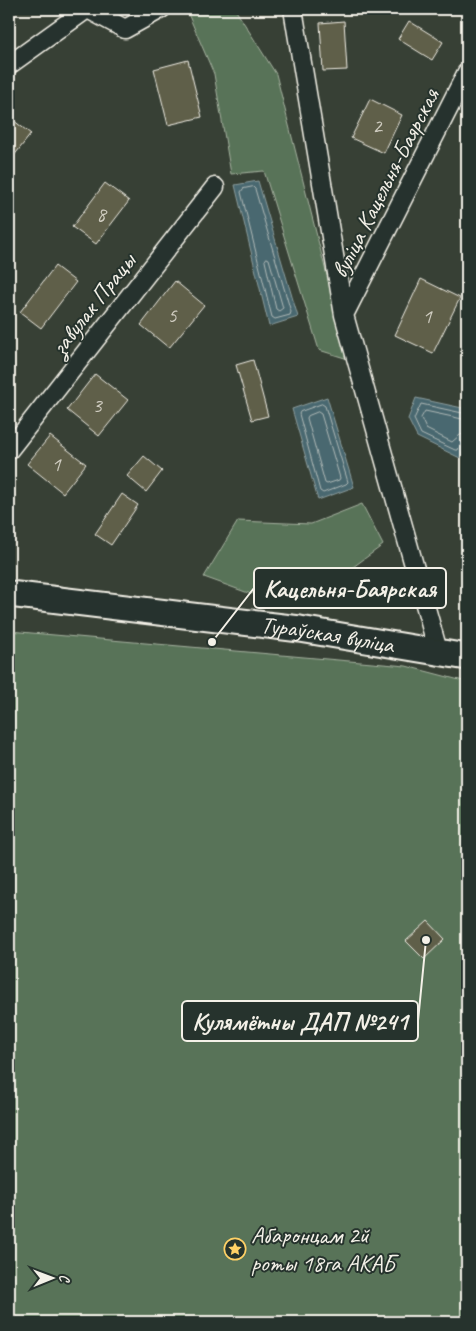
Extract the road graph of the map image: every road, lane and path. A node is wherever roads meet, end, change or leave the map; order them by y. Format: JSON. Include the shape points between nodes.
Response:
{"nodes":[{"id":1,"x":87,"y":9,"type":"edge"},
{"id":2,"x":161,"y":9,"type":"edge"},
{"id":3,"x":293,"y":9,"type":"edge"},
{"id":4,"x":9,"y":65,"type":"edge"},
{"id":5,"x":467,"y":72,"type":"edge"},
{"id":6,"x":215,"y":187,"type":"dead end"},
{"id":7,"x":344,"y":315,"type":"junction"},
{"id":8,"x":9,"y":450,"type":"edge"},
{"id":9,"x":9,"y":594,"type":"edge"},
{"id":10,"x":438,"y":651,"type":"junction"},
{"id":11,"x":467,"y":657,"type":"edge"}],
"edges":[{"from":1,"to":2,"type":"street","via":[[125,29]]},
{"from":1,"to":4,"type":"street"},
{"from":3,"to":7,"type":"street"},
{"from":5,"to":7,"type":"street","name":"вуліца Кацельня-Баярская"},
{"from":6,"to":8,"type":"street","name":"завулак Працы"},
{"from":7,"to":10,"type":"street"},
{"from":9,"to":10,"type":"street","name":"Тураўская вуліца","via":[[300,629]]},
{"from":10,"to":11,"type":"street","name":"Тураўская вуліца"}]}
